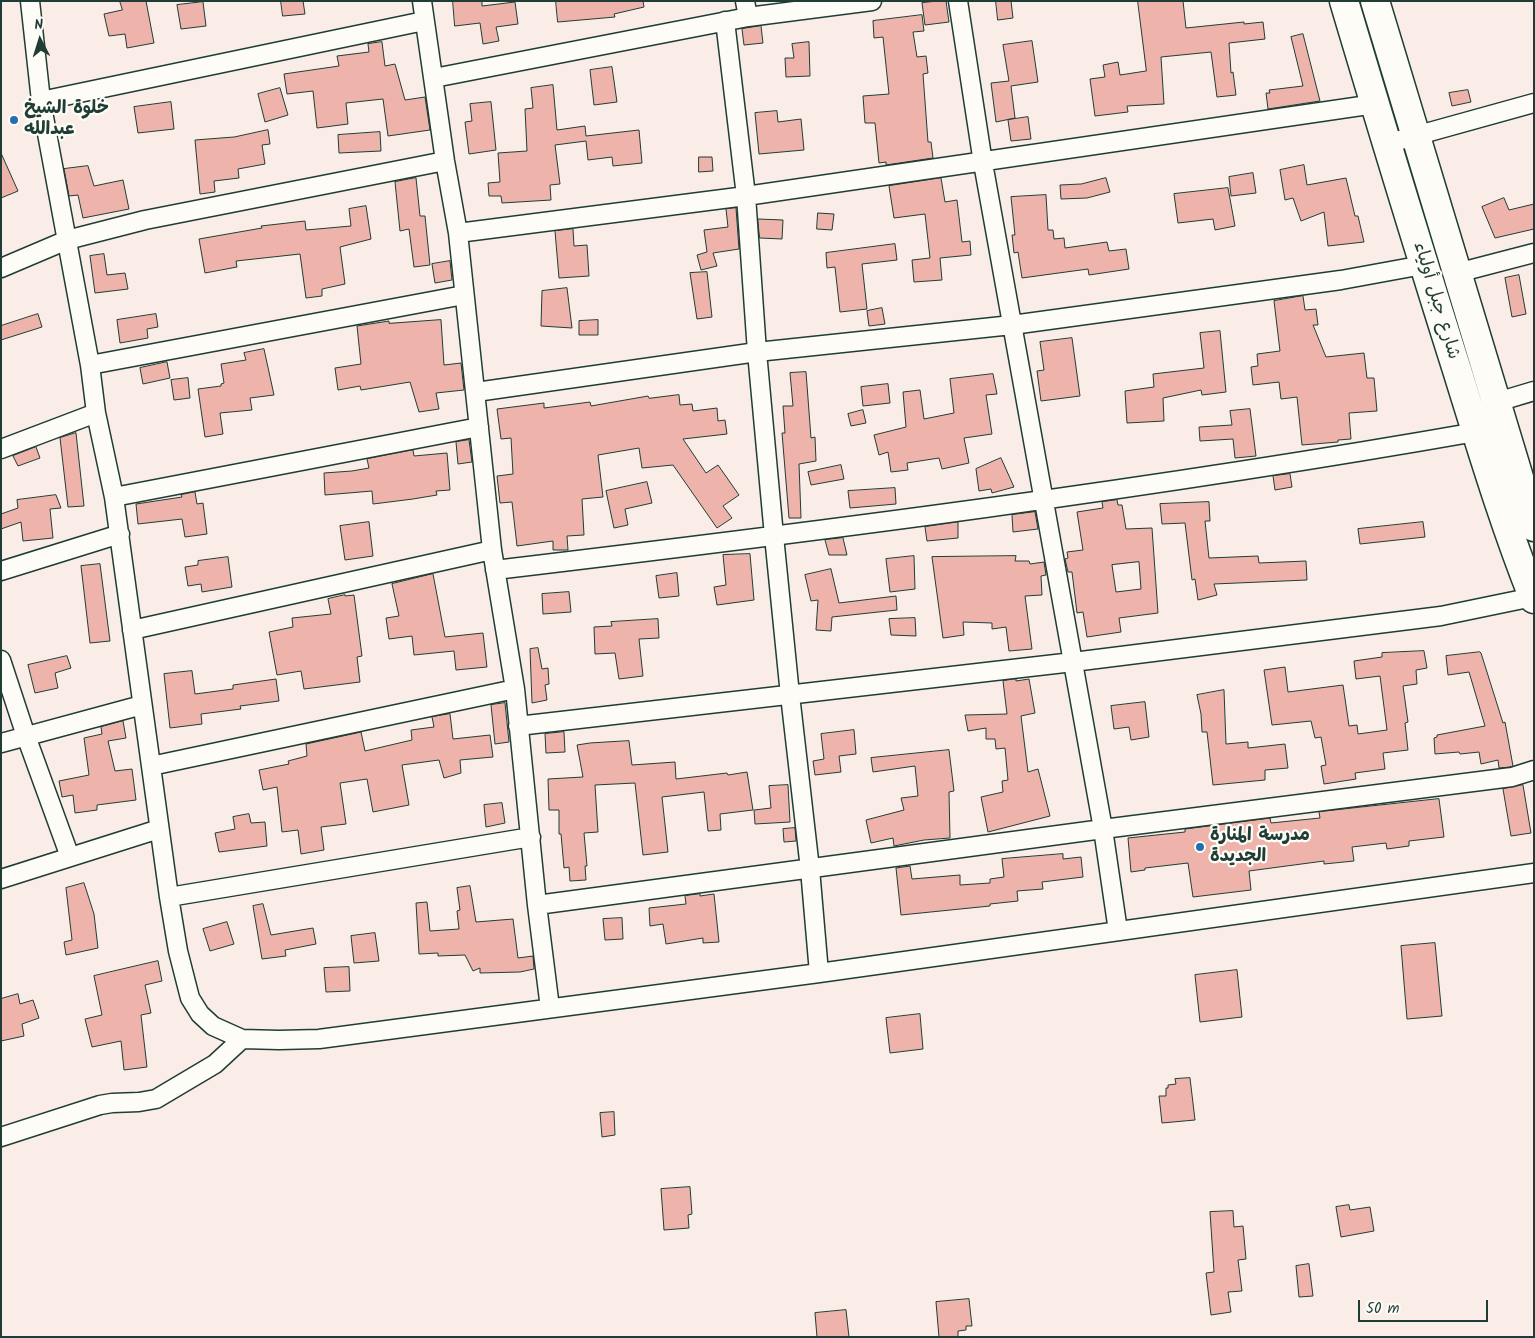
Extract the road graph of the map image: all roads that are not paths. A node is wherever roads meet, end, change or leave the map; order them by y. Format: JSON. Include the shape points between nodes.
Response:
{"nodes":[{"id":1,"x":30,"y":1,"type":"edge"},
{"id":2,"x":422,"y":1,"type":"edge"},
{"id":3,"x":872,"y":1,"type":"edge"},
{"id":4,"x":958,"y":1,"type":"edge"},
{"id":5,"x":1344,"y":1,"type":"edge"},
{"id":6,"x":1375,"y":1,"type":"edge"},
{"id":7,"x":746,"y":9,"type":"edge"},
{"id":8,"x":424,"y":21,"type":"junction"},
{"id":9,"x":725,"y":21,"type":"junction"},
{"id":10,"x":434,"y":78,"type":"junction"},
{"id":11,"x":40,"y":102,"type":"junction"},
{"id":12,"x":1534,"y":103,"type":"edge"},
{"id":13,"x":1374,"y":104,"type":"junction"},
{"id":14,"x":1415,"y":136,"type":"junction"},
{"id":15,"x":1386,"y":144,"type":"junction"},
{"id":16,"x":445,"y":161,"type":"junction"},
{"id":17,"x":983,"y":163,"type":"junction"},
{"id":18,"x":746,"y":196,"type":"junction"},
{"id":19,"x":458,"y":233,"type":"junction"},
{"id":20,"x":67,"y":240,"type":"junction"},
{"id":21,"x":1534,"y":253,"type":"edge"},
{"id":22,"x":1423,"y":265,"type":"junction"},
{"id":23,"x":1,"y":268,"type":"edge"},
{"id":24,"x":1457,"y":273,"type":"junction"},
{"id":25,"x":464,"y":295,"type":"junction"},
{"id":26,"x":1012,"y":325,"type":"junction"},
{"id":27,"x":757,"y":352,"type":"junction"},
{"id":28,"x":90,"y":365,"type":"junction"},
{"id":29,"x":1534,"y":391,"type":"edge"},
{"id":30,"x":476,"y":392,"type":"junction"},
{"id":31,"x":1496,"y":402,"type":"junction"},
{"id":32,"x":96,"y":413,"type":"junction"},
{"id":33,"x":479,"y":427,"type":"junction"},
{"id":34,"x":1476,"y":432,"type":"junction"},
{"id":35,"x":1,"y":449,"type":"edge"},
{"id":36,"x":114,"y":497,"type":"junction"},
{"id":37,"x":1044,"y":500,"type":"junction"},
{"id":38,"x":1532,"y":519,"type":"edge"},
{"id":39,"x":120,"y":534,"type":"junction"},
{"id":40,"x":774,"y":536,"type":"junction"},
{"id":41,"x":492,"y":550,"type":"junction"},
{"id":42,"x":495,"y":570,"type":"junction"},
{"id":43,"x":1,"y":571,"type":"edge"},
{"id":44,"x":1533,"y":598,"type":"edge"},
{"id":45,"x":132,"y":630,"type":"junction"},
{"id":46,"x":1,"y":660,"type":"edge"},
{"id":47,"x":1073,"y":662,"type":"junction"},
{"id":48,"x":515,"y":689,"type":"junction"},
{"id":49,"x":790,"y":695,"type":"junction"},
{"id":50,"x":142,"y":705,"type":"junction"},
{"id":51,"x":518,"y":726,"type":"junction"},
{"id":52,"x":26,"y":736,"type":"junction"},
{"id":53,"x":1,"y":743,"type":"edge"},
{"id":54,"x":151,"y":766,"type":"junction"},
{"id":55,"x":1534,"y":770,"type":"edge"},
{"id":56,"x":160,"y":829,"type":"junction"},
{"id":57,"x":1102,"y":829,"type":"junction"},
{"id":58,"x":531,"y":837,"type":"junction"},
{"id":59,"x":70,"y":857,"type":"junction"},
{"id":60,"x":810,"y":869,"type":"junction"},
{"id":61,"x":1534,"y":873,"type":"edge"},
{"id":62,"x":1,"y":878,"type":"edge"},
{"id":63,"x":169,"y":897,"type":"junction"},
{"id":64,"x":537,"y":905,"type":"junction"},
{"id":65,"x":1118,"y":931,"type":"junction"},
{"id":66,"x":819,"y":973,"type":"junction"},
{"id":67,"x":550,"y":1008,"type":"junction"},
{"id":68,"x":242,"y":1039,"type":"junction"},
{"id":69,"x":1,"y":1137,"type":"edge"}],
"edges":[{"from":1,"to":11,"type":"street"},
{"from":2,"to":8,"type":"street"},
{"from":3,"to":7,"type":"street"},
{"from":4,"to":17,"type":"street"},
{"from":5,"to":13,"type":"main road","name":"شارع جبل أولياء"},
{"from":6,"to":14,"type":"main road","name":"شارع جبل أولياء"},
{"from":7,"to":9,"type":"street"},
{"from":8,"to":10,"type":"street"},
{"from":8,"to":11,"type":"street"},
{"from":9,"to":10,"type":"street"},
{"from":9,"to":18,"type":"street"},
{"from":10,"to":16,"type":"street"},
{"from":11,"to":20,"type":"street"},
{"from":12,"to":14,"type":"street"},
{"from":13,"to":15,"type":"main road","name":"شارع جبل أولياء"},
{"from":13,"to":17,"type":"street"},
{"from":14,"to":15,"type":"street"},
{"from":14,"to":24,"type":"main road","name":"شارع جبل أولياء"},
{"from":15,"to":22,"type":"main road","name":"شارع جبل أولياء"},
{"from":16,"to":19,"type":"street"},
{"from":16,"to":20,"type":"street","via":[[145,220]]},
{"from":17,"to":18,"type":"street"},
{"from":17,"to":26,"type":"street"},
{"from":18,"to":19,"type":"street"},
{"from":18,"to":27,"type":"street"},
{"from":19,"to":25,"type":"street"},
{"from":20,"to":23,"type":"street"},
{"from":20,"to":28,"type":"street"},
{"from":21,"to":24,"type":"street"},
{"from":22,"to":26,"type":"street","via":[[1341,280]]},
{"from":22,"to":34,"type":"main road","name":"شارع جبل أولياء"},
{"from":24,"to":31,"type":"main road","name":"شارع جبل أولياء"},
{"from":25,"to":28,"type":"street"},
{"from":25,"to":30,"type":"street"},
{"from":26,"to":27,"type":"street"},
{"from":26,"to":37,"type":"street"},
{"from":27,"to":30,"type":"street"},
{"from":27,"to":40,"type":"street"},
{"from":28,"to":32,"type":"street"},
{"from":29,"to":31,"type":"street"},
{"from":30,"to":33,"type":"street"},
{"from":31,"to":38,"type":"main road","name":"شارع جبل أولياء"},
{"from":32,"to":35,"type":"street"},
{"from":32,"to":36,"type":"street"},
{"from":33,"to":36,"type":"street"},
{"from":33,"to":41,"type":"street"},
{"from":34,"to":37,"type":"street"},
{"from":34,"to":44,"type":"main road","name":"شارع جبل أولياء"},
{"from":36,"to":39,"type":"street"},
{"from":37,"to":40,"type":"street"},
{"from":37,"to":47,"type":"street"},
{"from":39,"to":43,"type":"street"},
{"from":39,"to":45,"type":"street"},
{"from":40,"to":42,"type":"street"},
{"from":40,"to":49,"type":"street"},
{"from":41,"to":42,"type":"street"},
{"from":41,"to":45,"type":"street"},
{"from":42,"to":48,"type":"street"},
{"from":44,"to":47,"type":"street","via":[[1441,616]]},
{"from":45,"to":50,"type":"street"},
{"from":46,"to":52,"type":"street"},
{"from":47,"to":49,"type":"street"},
{"from":47,"to":57,"type":"street"},
{"from":48,"to":51,"type":"street"},
{"from":48,"to":54,"type":"street"},
{"from":49,"to":51,"type":"street"},
{"from":49,"to":60,"type":"street"},
{"from":50,"to":52,"type":"street"},
{"from":50,"to":54,"type":"street"},
{"from":51,"to":58,"type":"street"},
{"from":52,"to":53,"type":"street"},
{"from":52,"to":59,"type":"street"},
{"from":54,"to":56,"type":"street"},
{"from":55,"to":57,"type":"street","via":[[1512,778]]},
{"from":56,"to":59,"type":"street"},
{"from":56,"to":63,"type":"street"},
{"from":57,"to":60,"type":"street"},
{"from":57,"to":65,"type":"street"},
{"from":58,"to":63,"type":"street"},
{"from":58,"to":64,"type":"street"},
{"from":59,"to":62,"type":"street"},
{"from":60,"to":64,"type":"street"},
{"from":60,"to":66,"type":"street"},
{"from":61,"to":65,"type":"street"},
{"from":63,"to":68,"type":"street","via":[[190,998],[213,1026]]},
{"from":64,"to":67,"type":"street"},
{"from":65,"to":66,"type":"street"},
{"from":66,"to":67,"type":"street"},
{"from":67,"to":68,"type":"street","via":[[319,1039]]},
{"from":68,"to":69,"type":"street","via":[[215,1064],[156,1099],[100,1105]]}]}
